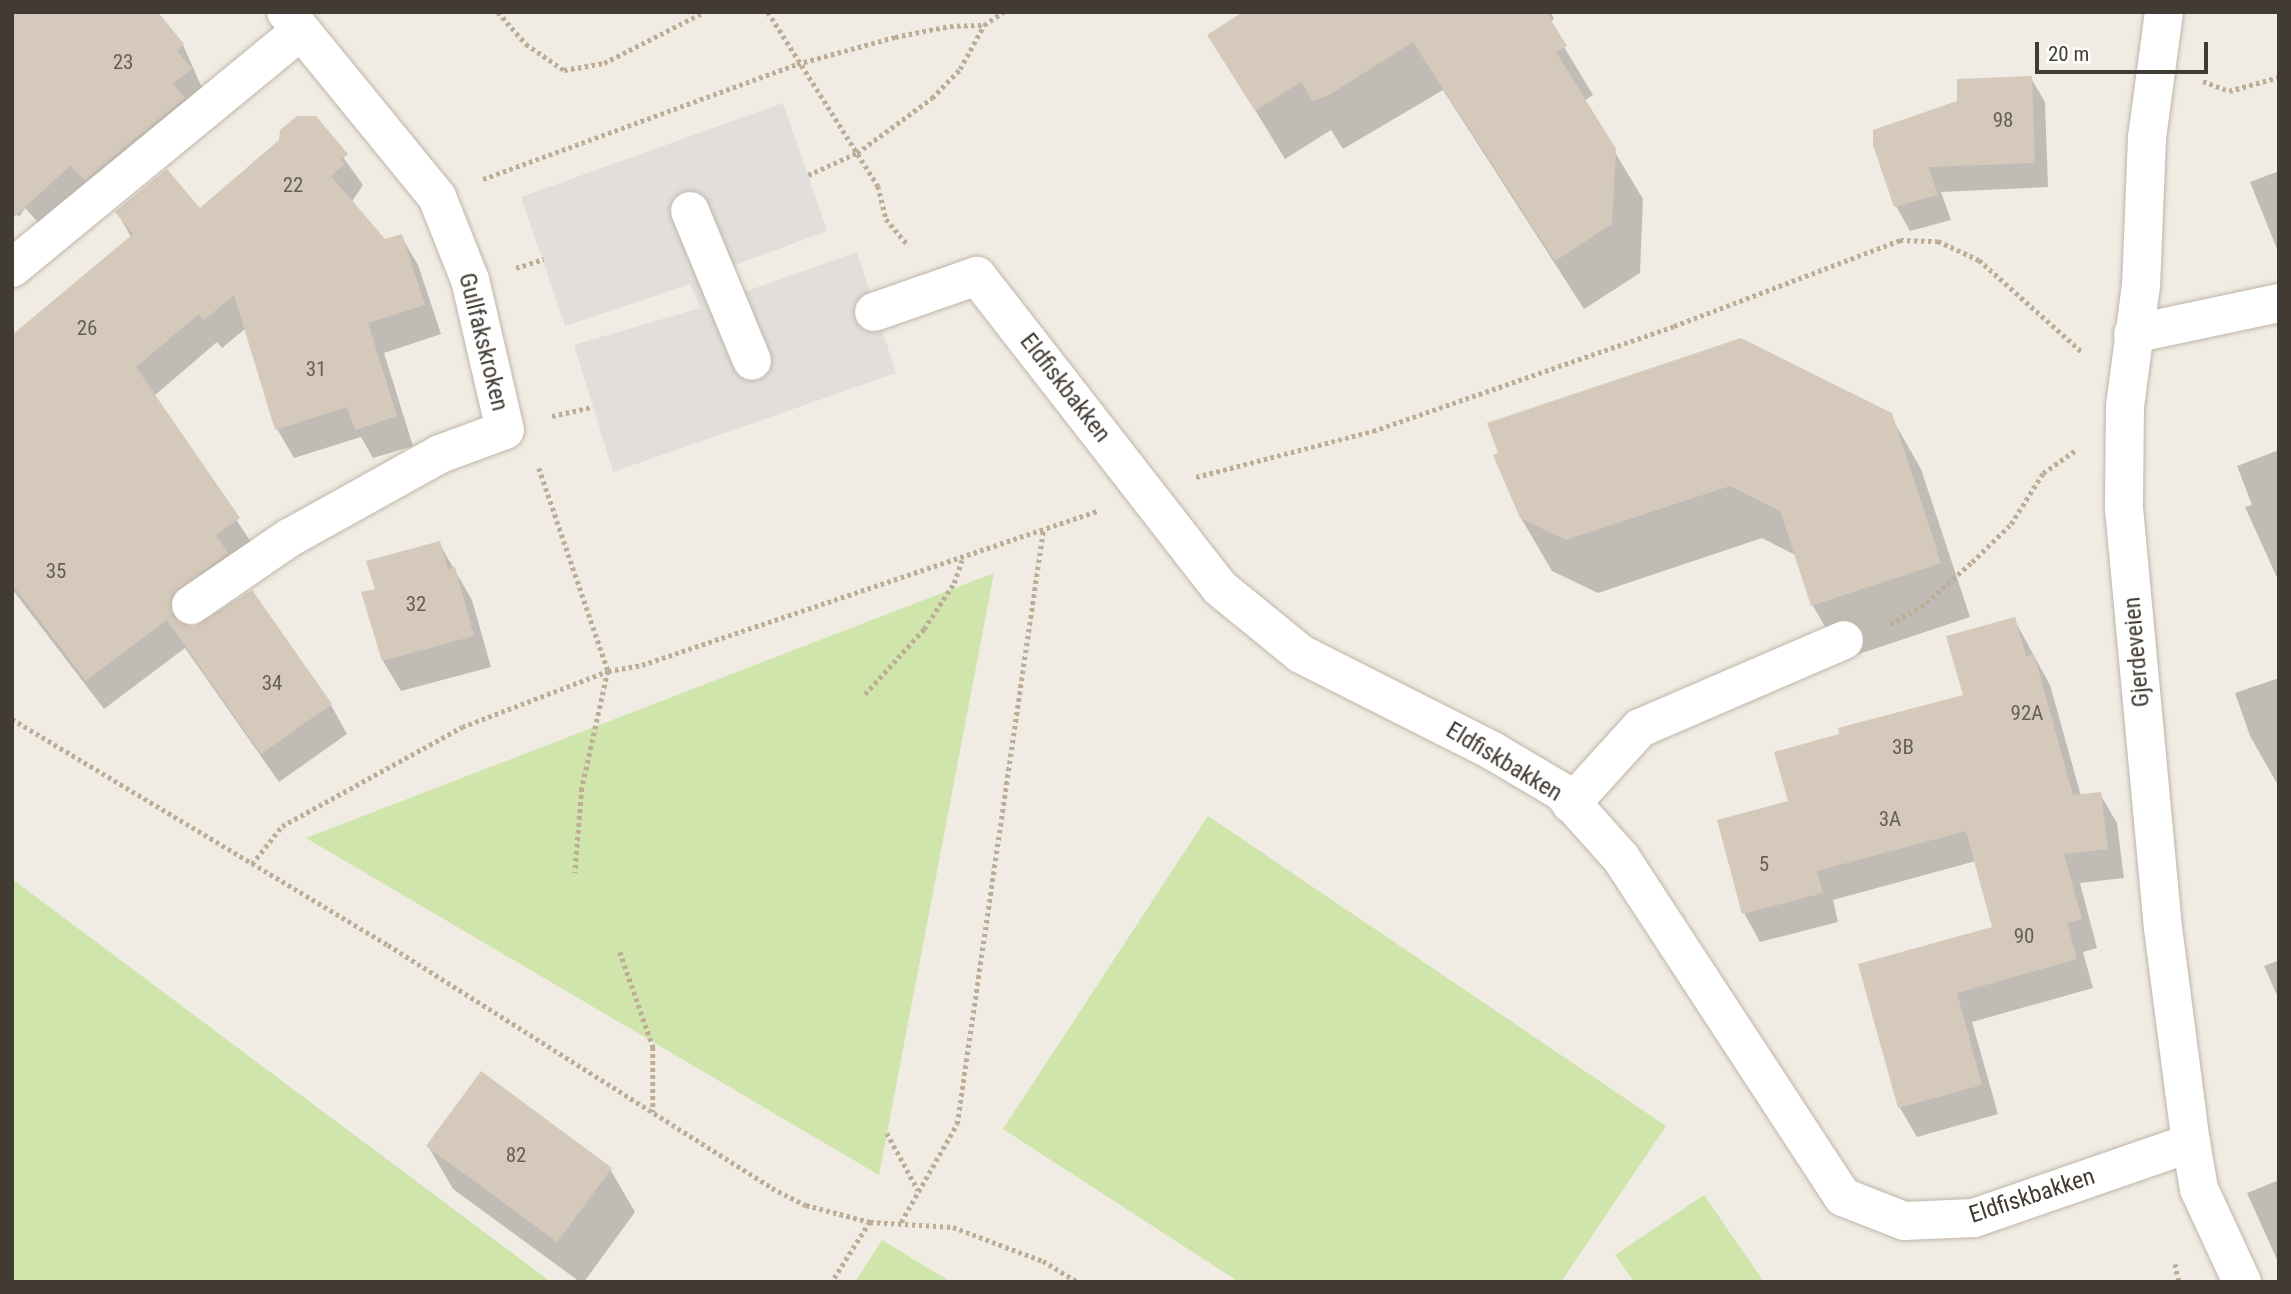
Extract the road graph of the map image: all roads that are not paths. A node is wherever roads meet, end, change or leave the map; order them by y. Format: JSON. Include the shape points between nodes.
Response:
{"nodes":[{"id":1,"x":2164,"y":12,"type":"edge"},
{"id":2,"x":293,"y":22,"type":"edge"},
{"id":3,"x":690,"y":211,"type":"dead end"},
{"id":4,"x":12,"y":268,"type":"edge"},
{"id":5,"x":2279,"y":303,"type":"edge"},
{"id":6,"x":874,"y":312,"type":"dead end"},
{"id":7,"x":2133,"y":334,"type":"junction"},
{"id":8,"x":752,"y":361,"type":"dead end"},
{"id":9,"x":191,"y":605,"type":"dead end"},
{"id":10,"x":1844,"y":640,"type":"road end"},
{"id":11,"x":1571,"y":804,"type":"junction"},
{"id":12,"x":2191,"y":1143,"type":"junction"},
{"id":13,"x":2242,"y":1282,"type":"edge"}],
"edges":[{"from":1,"to":7,"type":"street","name":"Gjerdeveien","via":[[2147,138],[2141,285]]},
{"from":2,"to":4,"type":"street","name":"Gullfakskroken"},
{"from":2,"to":9,"type":"street","name":"Gullfakskroken","via":[[437,197],[470,280],[505,430],[440,454],[289,538]]},
{"from":3,"to":8,"type":"street"},
{"from":5,"to":7,"type":"street"},
{"from":6,"to":11,"type":"street","name":"Eldfiskbakken","via":[[977,275],[1220,588],[1301,654],[1491,750],[1562,792]]},
{"from":7,"to":12,"type":"street","name":"Gjerdeveien","via":[[2125,406],[2124,508],[2162,915]]},
{"from":10,"to":11,"type":"street","via":[[1640,728]]},
{"from":11,"to":12,"type":"street","name":"Eldfiskbakken","via":[[1621,858],[1843,1197],[1904,1221],[1974,1218]]},
{"from":12,"to":13,"type":"street","name":"Gjerdeveien","via":[[2199,1189]]}]}
